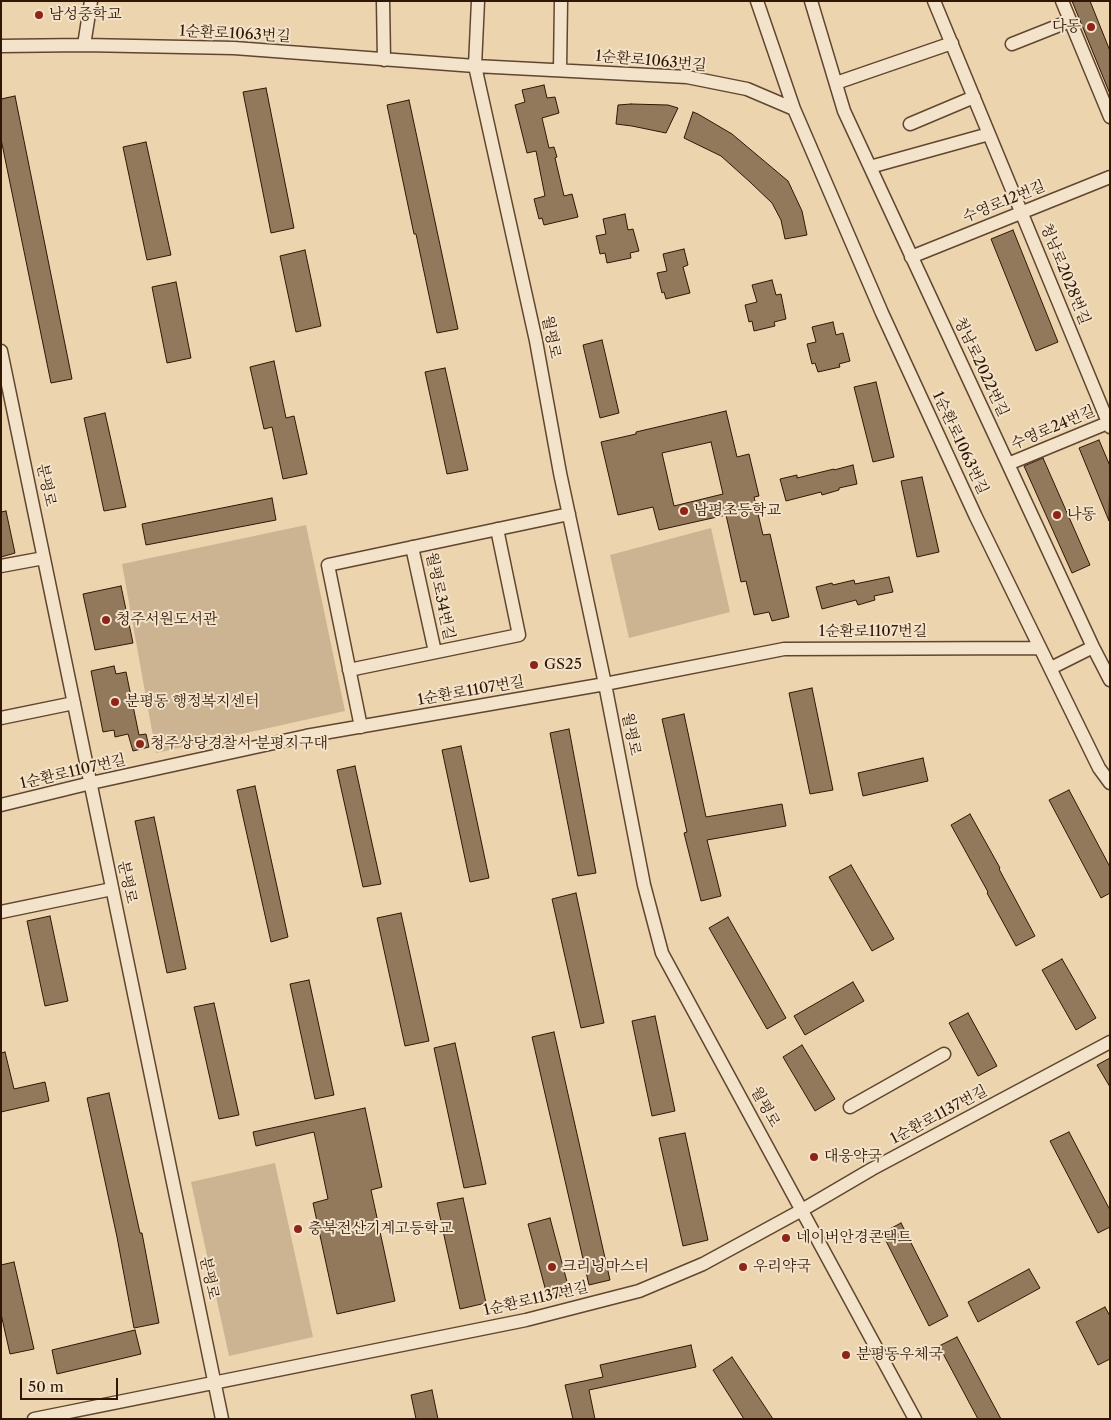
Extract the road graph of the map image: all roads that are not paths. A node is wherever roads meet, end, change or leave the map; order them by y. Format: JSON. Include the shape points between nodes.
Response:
{"nodes":[{"id":1,"x":91,"y":1,"type":"edge"},
{"id":2,"x":383,"y":1,"type":"edge"},
{"id":3,"x":478,"y":1,"type":"edge"},
{"id":4,"x":561,"y":1,"type":"edge"},
{"id":5,"x":757,"y":1,"type":"edge"},
{"id":6,"x":811,"y":1,"type":"edge"},
{"id":7,"x":934,"y":1,"type":"edge"},
{"id":8,"x":1062,"y":1,"type":"edge"},
{"id":9,"x":1070,"y":21,"type":"junction"},
{"id":10,"x":952,"y":43,"type":"junction"},
{"id":11,"x":1012,"y":44,"type":"dead end"},
{"id":12,"x":84,"y":45,"type":"junction"},
{"id":13,"x":1,"y":46,"type":"edge"},
{"id":14,"x":384,"y":60,"type":"junction"},
{"id":15,"x":475,"y":66,"type":"junction"},
{"id":16,"x":560,"y":70,"type":"junction"},
{"id":17,"x":836,"y":83,"type":"junction"},
{"id":18,"x":974,"y":97,"type":"junction"},
{"id":19,"x":794,"y":109,"type":"junction"},
{"id":20,"x":1110,"y":117,"type":"edge"},
{"id":21,"x":910,"y":124,"type":"dead end"},
{"id":22,"x":989,"y":134,"type":"junction"},
{"id":23,"x":870,"y":167,"type":"junction"},
{"id":24,"x":1110,"y":177,"type":"edge"},
{"id":25,"x":1021,"y":212,"type":"junction"},
{"id":26,"x":911,"y":257,"type":"junction"},
{"id":27,"x":1,"y":351,"type":"edge"},
{"id":28,"x":1109,"y":424,"type":"edge"},
{"id":29,"x":1008,"y":464,"type":"junction"},
{"id":30,"x":568,"y":514,"type":"junction"},
{"id":31,"x":497,"y":530,"type":"junction"},
{"id":32,"x":412,"y":547,"type":"junction"},
{"id":33,"x":44,"y":558,"type":"junction"},
{"id":34,"x":1,"y":566,"type":"edge"},
{"id":35,"x":1092,"y":647,"type":"junction"},
{"id":36,"x":1040,"y":648,"type":"junction"},
{"id":37,"x":435,"y":652,"type":"junction"},
{"id":38,"x":1105,"y":661,"type":"edge"},
{"id":39,"x":1051,"y":668,"type":"junction"},
{"id":40,"x":349,"y":670,"type":"junction"},
{"id":41,"x":1110,"y":680,"type":"edge"},
{"id":42,"x":605,"y":684,"type":"junction"},
{"id":43,"x":74,"y":703,"type":"junction"},
{"id":44,"x":1,"y":718,"type":"edge"},
{"id":45,"x":361,"y":728,"type":"junction"},
{"id":46,"x":90,"y":783,"type":"junction"},
{"id":47,"x":1110,"y":783,"type":"edge"},
{"id":48,"x":1,"y":805,"type":"edge"},
{"id":49,"x":112,"y":888,"type":"junction"},
{"id":50,"x":1,"y":912,"type":"edge"},
{"id":51,"x":1110,"y":1042,"type":"edge"},
{"id":52,"x":944,"y":1054,"type":"dead end"},
{"id":53,"x":850,"y":1107,"type":"dead end"},
{"id":54,"x":802,"y":1210,"type":"junction"},
{"id":55,"x":214,"y":1382,"type":"junction"},
{"id":56,"x":34,"y":1419,"type":"edge"},
{"id":57,"x":222,"y":1419,"type":"edge"},
{"id":58,"x":915,"y":1419,"type":"edge"}],
"edges":[{"from":1,"to":12,"type":"street"},
{"from":2,"to":14,"type":"street"},
{"from":3,"to":15,"type":"street","name":"월평로"},
{"from":4,"to":16,"type":"street"},
{"from":5,"to":19,"type":"street","name":"1순환로1063번길"},
{"from":6,"to":17,"type":"street","name":"청남로2022번길"},
{"from":7,"to":10,"type":"street","name":"청남로2028번길"},
{"from":8,"to":9,"type":"street"},
{"from":9,"to":11,"type":"street"},
{"from":9,"to":20,"type":"street"},
{"from":10,"to":17,"type":"street"},
{"from":10,"to":18,"type":"street","name":"청남로2028번길"},
{"from":12,"to":13,"type":"street","name":"1순환로1063번길"},
{"from":12,"to":14,"type":"street","name":"1순환로1063번길","via":[[234,48]]},
{"from":14,"to":15,"type":"street","name":"1순환로1063번길"},
{"from":15,"to":16,"type":"street","name":"1순환로1063번길"},
{"from":15,"to":30,"type":"street","name":"월평로","via":[[536,341]]},
{"from":16,"to":19,"type":"street","name":"1순환로1063번길","via":[[687,77],[747,89]]},
{"from":17,"to":23,"type":"street","name":"청남로2022번길","via":[[844,111]]},
{"from":18,"to":21,"type":"street"},
{"from":18,"to":22,"type":"street","name":"청남로2028번길"},
{"from":19,"to":36,"type":"street","name":"1순환로1063번길","via":[[882,313]]},
{"from":22,"to":23,"type":"street"},
{"from":22,"to":25,"type":"street","name":"청남로2028번길"},
{"from":23,"to":26,"type":"street","name":"청남로2022번길"},
{"from":24,"to":25,"type":"street","name":"수영로12번길"},
{"from":25,"to":26,"type":"street","name":"수영로12번길"},
{"from":25,"to":28,"type":"street","name":"청남로2028번길"},
{"from":26,"to":29,"type":"street","name":"청남로2022번길"},
{"from":27,"to":33,"type":"street","name":"분평로"},
{"from":28,"to":29,"type":"street","name":"수영로24번길"},
{"from":29,"to":35,"type":"street","name":"청남로2022번길"},
{"from":30,"to":31,"type":"street","name":"월평로34번길"},
{"from":30,"to":42,"type":"street","name":"월평로"},
{"from":31,"to":32,"type":"street","name":"월평로34번길"},
{"from":31,"to":37,"type":"street","name":"월평로34번길","via":[[519,635]]},
{"from":32,"to":37,"type":"street","name":"월평로34번길"},
{"from":32,"to":40,"type":"street","name":"월평로34번길","via":[[328,565]]},
{"from":33,"to":34,"type":"street"},
{"from":33,"to":43,"type":"street","name":"분평로"},
{"from":35,"to":38,"type":"street","name":"청남로2022번길"},
{"from":35,"to":39,"type":"street"},
{"from":36,"to":39,"type":"street","name":"1순환로1063번길"},
{"from":36,"to":42,"type":"street","name":"1순환로1107번길","via":[[784,649]]},
{"from":37,"to":40,"type":"street","name":"월평로34번길"},
{"from":38,"to":41,"type":"street","name":"청남로2022번길"},
{"from":39,"to":47,"type":"street","name":"1순환로1063번길","via":[[1099,768]]},
{"from":40,"to":45,"type":"street","name":"월평로34번길"},
{"from":42,"to":45,"type":"street","name":"1순환로1107번길"},
{"from":42,"to":54,"type":"street","name":"월평로","via":[[644,885],[662,952]]},
{"from":43,"to":44,"type":"street"},
{"from":43,"to":46,"type":"street","name":"분평로"},
{"from":45,"to":46,"type":"street","name":"1순환로1107번길","via":[[306,736]]},
{"from":46,"to":48,"type":"street","name":"1순환로1107번길"},
{"from":46,"to":49,"type":"street","name":"분평로"},
{"from":49,"to":50,"type":"street"},
{"from":49,"to":55,"type":"street","name":"분평로"},
{"from":51,"to":54,"type":"street","name":"1순환로1137번길"},
{"from":52,"to":53,"type":"street"},
{"from":54,"to":55,"type":"street","name":"1순환로1137번길","via":[[703,1264],[639,1291],[526,1320]]},
{"from":54,"to":58,"type":"street","name":"월평로"},
{"from":55,"to":56,"type":"street","name":"1순환로1137번길"},
{"from":55,"to":57,"type":"street","name":"분평로"}]}
